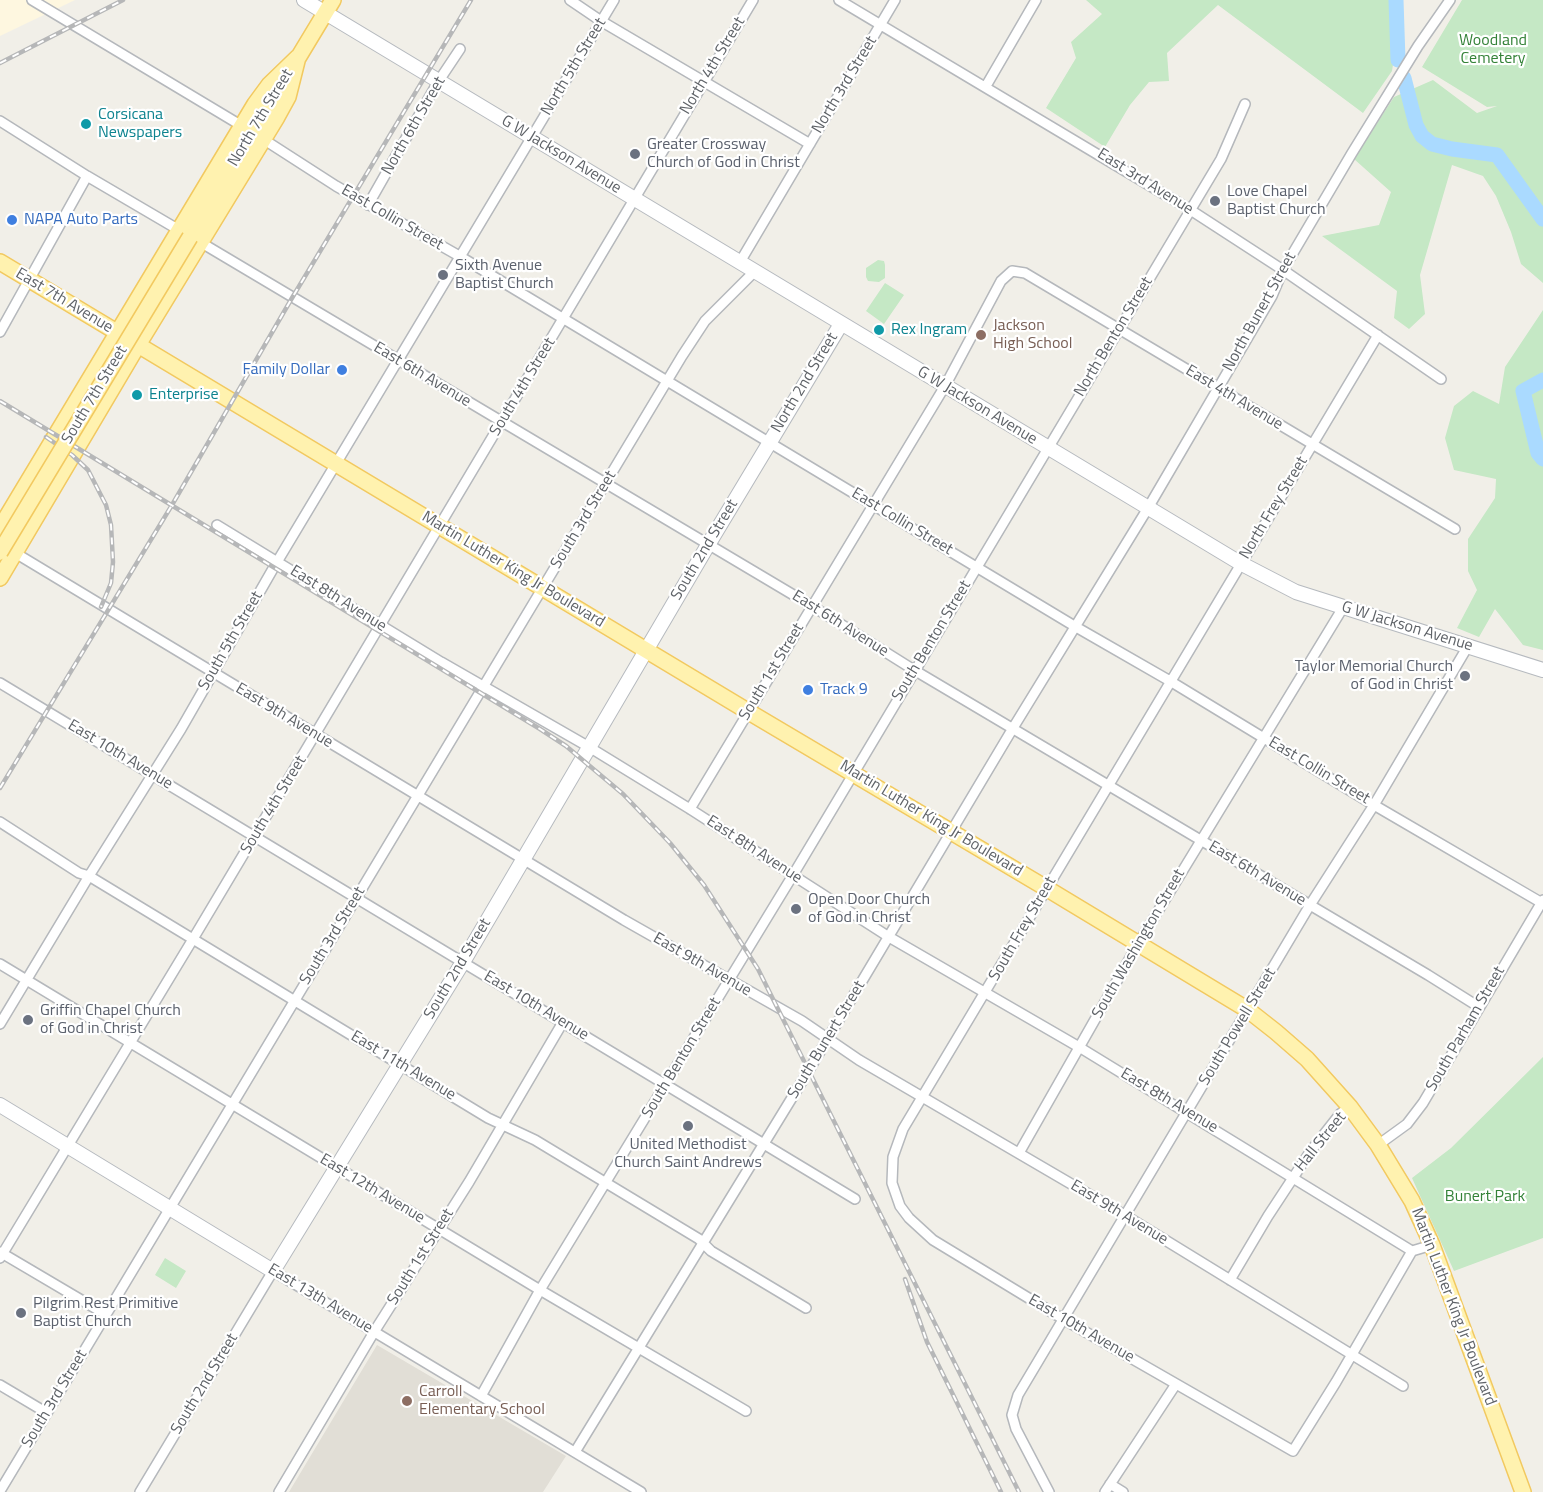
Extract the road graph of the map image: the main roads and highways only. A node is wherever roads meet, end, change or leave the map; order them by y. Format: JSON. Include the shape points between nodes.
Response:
{"nodes":[{"id":1,"x":329,"y":7,"type":"edge"},
{"id":2,"x":298,"y":57,"type":"junction"},
{"id":3,"x":190,"y":236,"type":"junction"},
{"id":4,"x":0,"y":262,"type":"edge"},
{"id":5,"x":128,"y":339,"type":"junction"},
{"id":6,"x":0,"y":528,"type":"edge"},
{"id":7,"x":7,"y":553,"type":"edge"},
{"id":8,"x":0,"y":578,"type":"edge"},
{"id":9,"x":1523,"y":1492,"type":"edge"}],
"edges":[{"from":1,"to":2,"type":"main road","name":"North 7th Street"},
{"from":2,"to":3,"type":"main road","name":"North 7th Street"},
{"from":2,"to":3,"type":"main road","via":[[269,85],[242,126]]},
{"from":2,"to":3,"type":"main road","via":[[288,97],[263,139]]},
{"from":3,"to":5,"type":"main road"},
{"from":3,"to":5,"type":"main road"},
{"from":3,"to":7,"type":"main road","name":"South 7th Street","bridge":true},
{"from":4,"to":5,"type":"main road","name":"East 7th Avenue"},
{"from":5,"to":6,"type":"main road"},
{"from":5,"to":7,"type":"main road"},
{"from":5,"to":9,"type":"main road","name":"Martin Luther King Jr Boulevard","via":[[1248,1010],[1307,1059],[1350,1107],[1412,1201],[1432,1245]]},
{"from":7,"to":8,"type":"main road"}]}
